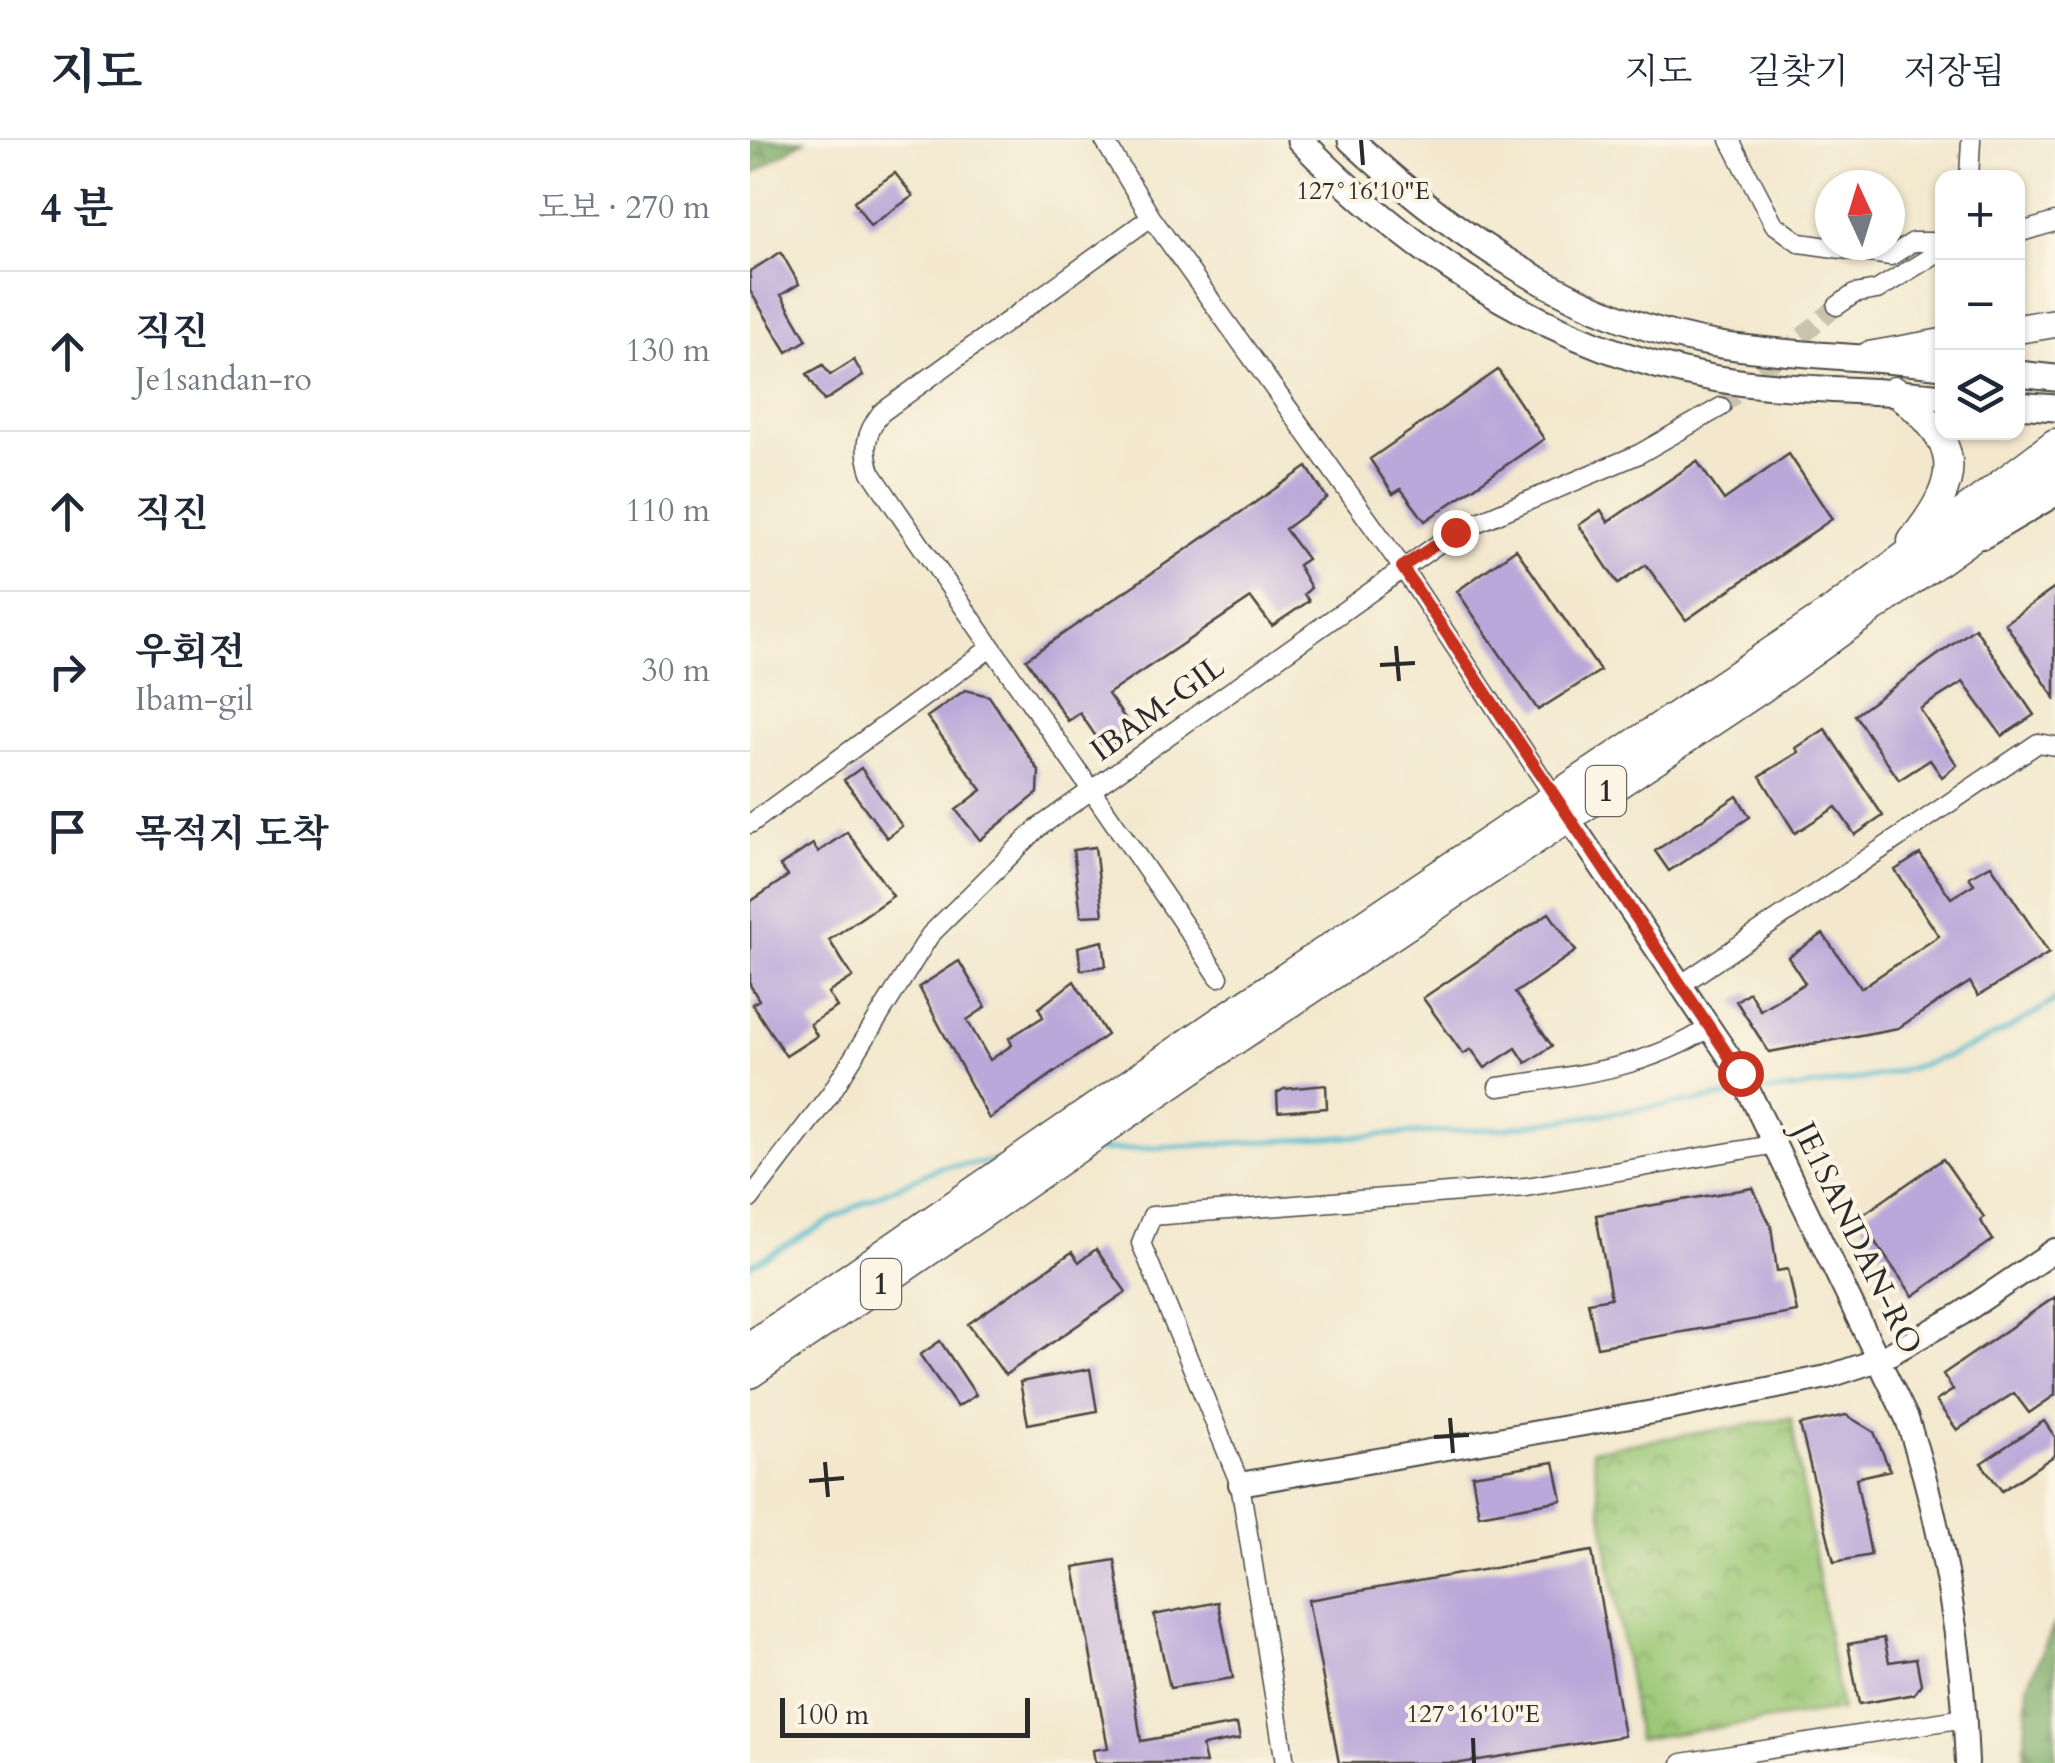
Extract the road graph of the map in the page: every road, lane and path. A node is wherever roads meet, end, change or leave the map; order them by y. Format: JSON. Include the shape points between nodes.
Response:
{"nodes":[{"id":1,"x":1104,"y":140,"type":"edge"},
{"id":2,"x":1300,"y":140,"type":"edge"},
{"id":3,"x":1351,"y":140,"type":"edge"},
{"id":4,"x":1730,"y":140,"type":"edge"},
{"id":5,"x":1971,"y":140,"type":"edge"},
{"id":6,"x":1969,"y":170,"type":"edge"},
{"id":7,"x":1151,"y":217,"type":"junction"},
{"id":8,"x":2055,"y":222,"type":"edge"},
{"id":9,"x":2025,"y":231,"type":"edge"},
{"id":10,"x":1935,"y":242,"type":"edge"},
{"id":11,"x":1935,"y":254,"type":"edge"},
{"id":12,"x":1836,"y":306,"type":"tunnel mouth"},
{"id":13,"x":2055,"y":323,"type":"edge"},
{"id":14,"x":2025,"y":329,"type":"edge"},
{"id":15,"x":1935,"y":344,"type":"edge"},
{"id":16,"x":1869,"y":356,"type":"junction"},
{"id":17,"x":1935,"y":365,"type":"edge"},
{"id":18,"x":2025,"y":375,"type":"edge"},
{"id":19,"x":2055,"y":378,"type":"edge"},
{"id":20,"x":1896,"y":391,"type":"junction"},
{"id":21,"x":1935,"y":396,"type":"edge"},
{"id":22,"x":2025,"y":406,"type":"edge"},
{"id":23,"x":1720,"y":407,"type":"tunnel mouth"},
{"id":24,"x":2055,"y":408,"type":"edge"},
{"id":25,"x":2055,"y":443,"type":"edge"},
{"id":26,"x":2055,"y":466,"type":"edge"},
{"id":27,"x":2055,"y":489,"type":"edge"},
{"id":28,"x":1982,"y":532,"type":"junction"},
{"id":29,"x":1402,"y":567,"type":"junction"},
{"id":30,"x":1892,"y":568,"type":"junction"},
{"id":31,"x":989,"y":649,"type":"junction"},
{"id":32,"x":2055,"y":746,"type":"edge"},
{"id":33,"x":1095,"y":790,"type":"junction"},
{"id":34,"x":1561,"y":806,"type":"junction"},
{"id":35,"x":750,"y":824,"type":"edge"},
{"id":36,"x":1218,"y":978,"type":"dead end"},
{"id":37,"x":1682,"y":984,"type":"junction"},
{"id":38,"x":1710,"y":1027,"type":"junction"},
{"id":39,"x":1498,"y":1087,"type":"dead end"},
{"id":40,"x":1777,"y":1144,"type":"junction"},
{"id":41,"x":750,"y":1199,"type":"edge"},
{"id":42,"x":2055,"y":1250,"type":"edge"},
{"id":43,"x":750,"y":1346,"type":"edge"},
{"id":44,"x":1881,"y":1359,"type":"junction"},
{"id":45,"x":750,"y":1374,"type":"edge"},
{"id":46,"x":1240,"y":1484,"type":"junction"},
{"id":47,"x":1965,"y":1718,"type":"junction"},
{"id":48,"x":1285,"y":1763,"type":"edge"},
{"id":49,"x":1682,"y":1763,"type":"edge"},
{"id":50,"x":1966,"y":1763,"type":"edge"}],
"edges":[{"from":1,"to":7,"type":"street"},
{"from":2,"to":20,"type":"main road","via":[[1352,194],[1424,252],[1501,302],[1575,335],[1651,362],[1744,383]]},
{"from":3,"to":16,"type":"main road","via":[[1409,194],[1478,243],[1565,292],[1655,331],[1722,345]]},
{"from":4,"to":10,"type":"street","via":[[1774,224],[1800,243],[1891,256],[1913,242]]},
{"from":5,"to":6,"type":"street"},
{"from":7,"to":29,"type":"street"},
{"from":7,"to":31,"type":"street","via":[[869,428],[864,451],[870,472]]},
{"from":8,"to":9,"type":"street"},
{"from":11,"to":12,"type":"street"},
{"from":13,"to":14,"type":"main road"},
{"from":15,"to":16,"type":"main road"},
{"from":16,"to":17,"type":"main road"},
{"from":18,"to":19,"type":"main road"},
{"from":20,"to":21,"type":"main road"},
{"from":20,"to":30,"type":"main road","via":[[1929,417],[1945,441],[1951,471],[1943,500]]},
{"from":22,"to":24,"type":"main road"},
{"from":23,"to":29,"type":"street","name":"IBAM-GIL","via":[[1639,454],[1455,532]]},
{"from":25,"to":30,"type":"main road","number":"1"},
{"from":26,"to":28,"type":"main road","number":"1","via":[[2026,499]]},
{"from":27,"to":28,"type":"highway"},
{"from":28,"to":34,"type":"main road","number":"1","via":[[1764,687]]},
{"from":29,"to":33,"type":"street","name":"IBAM-GIL"},
{"from":29,"to":34,"type":"street"},
{"from":30,"to":34,"type":"main road","number":"1"},
{"from":31,"to":33,"type":"street"},
{"from":31,"to":35,"type":"street"},
{"from":32,"to":37,"type":"street","via":[[2038,743]]},
{"from":33,"to":36,"type":"street"},
{"from":33,"to":41,"type":"street","name":"IBAM-GIL","via":[[1038,828],[930,935],[831,1093]]},
{"from":34,"to":37,"type":"street","name":"JE1SANDAN-RO"},
{"from":34,"to":43,"type":"main road","number":"1","via":[[1094,1108]]},
{"from":34,"to":45,"type":"main road","number":"1"},
{"from":37,"to":38,"type":"street","name":"JE1SANDAN-RO"},
{"from":38,"to":39,"type":"street","via":[[1644,1061]]},
{"from":38,"to":40,"type":"street","name":"JE1SANDAN-RO"},
{"from":40,"to":44,"type":"street","name":"JE1SANDAN-RO"},
{"from":40,"to":46,"type":"street","via":[[1526,1187],[1152,1216],[1141,1243]]},
{"from":42,"to":44,"type":"street"},
{"from":44,"to":46,"type":"street","via":[[1653,1412]]},
{"from":44,"to":47,"type":"street","name":"JE1SANDAN-RO","via":[[1924,1470]]},
{"from":46,"to":48,"type":"street"},
{"from":47,"to":49,"type":"street"},
{"from":47,"to":50,"type":"street","name":"JE1SANDAN-RO"}]}
